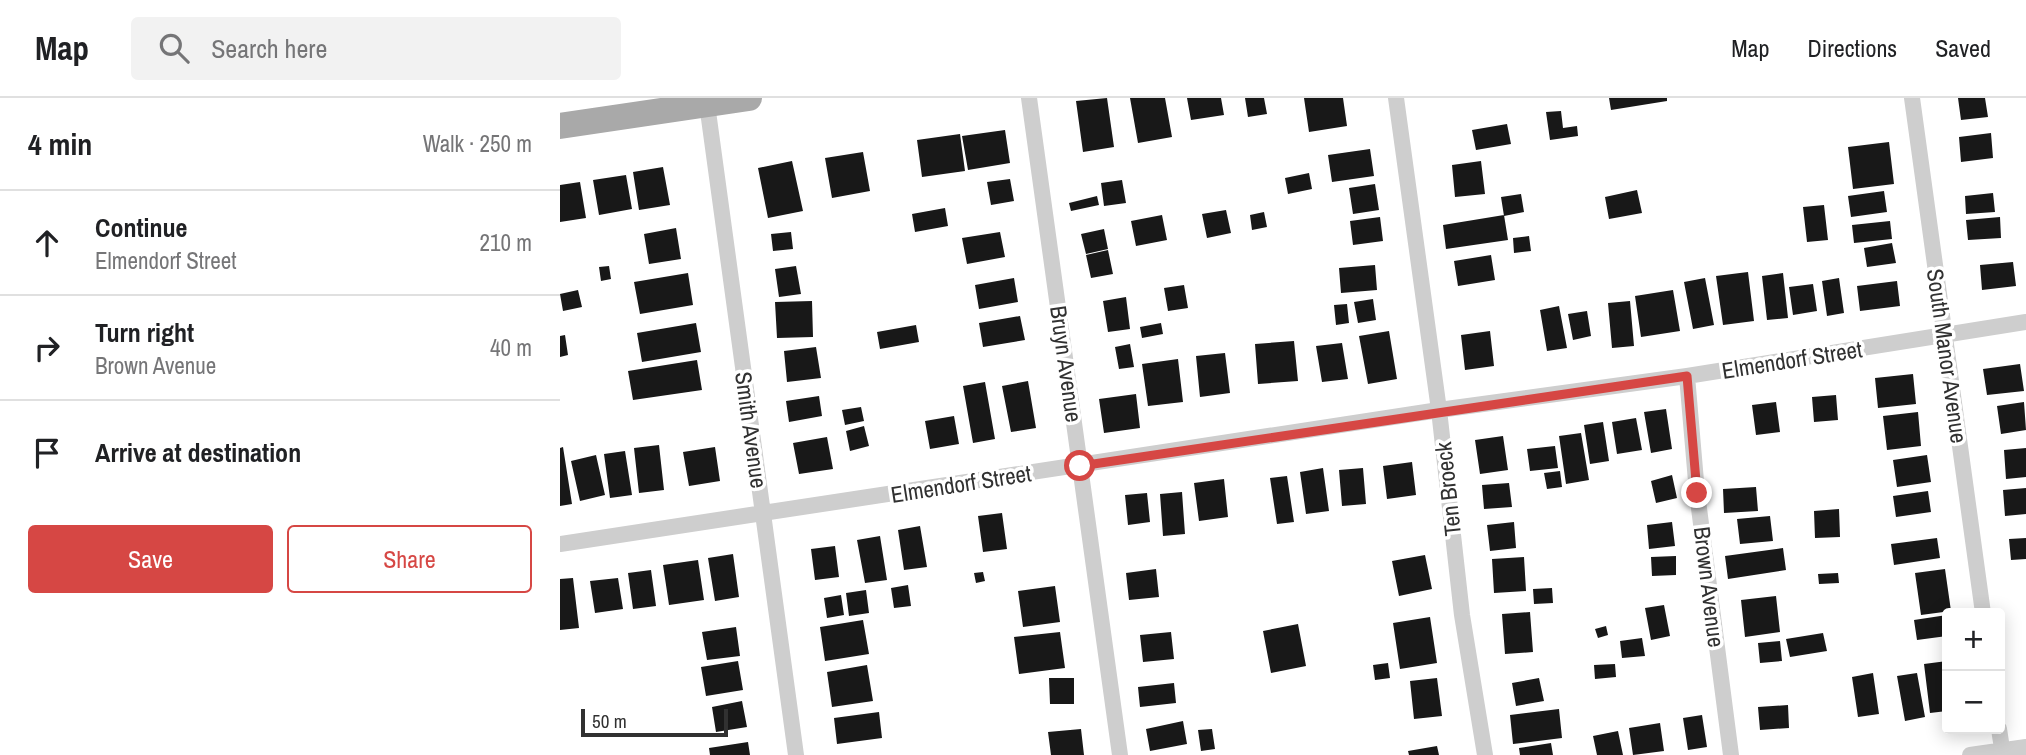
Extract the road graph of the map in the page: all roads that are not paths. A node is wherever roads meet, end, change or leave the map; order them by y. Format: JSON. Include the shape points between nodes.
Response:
{"nodes":[{"id":1,"x":749,"y":98,"type":"edge"},
{"id":2,"x":1029,"y":98,"type":"edge"},
{"id":3,"x":1396,"y":98,"type":"edge"},
{"id":4,"x":1912,"y":98,"type":"edge"},
{"id":5,"x":707,"y":104,"type":"junction"},
{"id":6,"x":560,"y":126,"type":"edge"},
{"id":7,"x":2026,"y":322,"type":"edge"},
{"id":8,"x":1944,"y":336,"type":"junction"},
{"id":9,"x":1687,"y":376,"type":"junction"},
{"id":10,"x":1439,"y":410,"type":"junction"},
{"id":11,"x":1080,"y":466,"type":"junction"},
{"id":12,"x":763,"y":513,"type":"junction"},
{"id":13,"x":560,"y":544,"type":"edge"},
{"id":14,"x":1982,"y":608,"type":"edge"},
{"id":15,"x":2000,"y":734,"type":"edge"},
{"id":16,"x":2026,"y":747,"type":"edge"},
{"id":17,"x":2003,"y":753,"type":"edge"},
{"id":18,"x":796,"y":755,"type":"edge"},
{"id":19,"x":1120,"y":755,"type":"edge"},
{"id":20,"x":1485,"y":755,"type":"edge"},
{"id":21,"x":1731,"y":755,"type":"edge"},
{"id":22,"x":1970,"y":755,"type":"edge"}],
"edges":[{"from":1,"to":5,"type":"main road"},
{"from":2,"to":11,"type":"street","name":"Bruyn Avenue"},
{"from":3,"to":10,"type":"street","name":"Ten Broeck"},
{"from":4,"to":8,"type":"street","name":"South Manor Avenue"},
{"from":5,"to":6,"type":"main road"},
{"from":5,"to":12,"type":"street","name":"Smith Avenue"},
{"from":7,"to":8,"type":"street","name":"Elmendorf Street"},
{"from":8,"to":9,"type":"street","name":"Elmendorf Street"},
{"from":8,"to":14,"type":"street","name":"South Manor Avenue"},
{"from":9,"to":10,"type":"street","name":"Elmendorf Street"},
{"from":9,"to":21,"type":"street","name":"Brown Avenue","via":[[1697,493]]},
{"from":10,"to":11,"type":"street","name":"Elmendorf Street"},
{"from":10,"to":20,"type":"street","name":"Ten Broeck","via":[[1462,615]]},
{"from":11,"to":12,"type":"street","name":"Elmendorf Street"},
{"from":11,"to":19,"type":"street","name":"Bruyn Avenue"},
{"from":12,"to":13,"type":"street","name":"Elmendorf Street"},
{"from":12,"to":18,"type":"street","name":"Smith Avenue"},
{"from":15,"to":17,"type":"street"},
{"from":16,"to":17,"type":"street"},
{"from":17,"to":22,"type":"street"}]}
